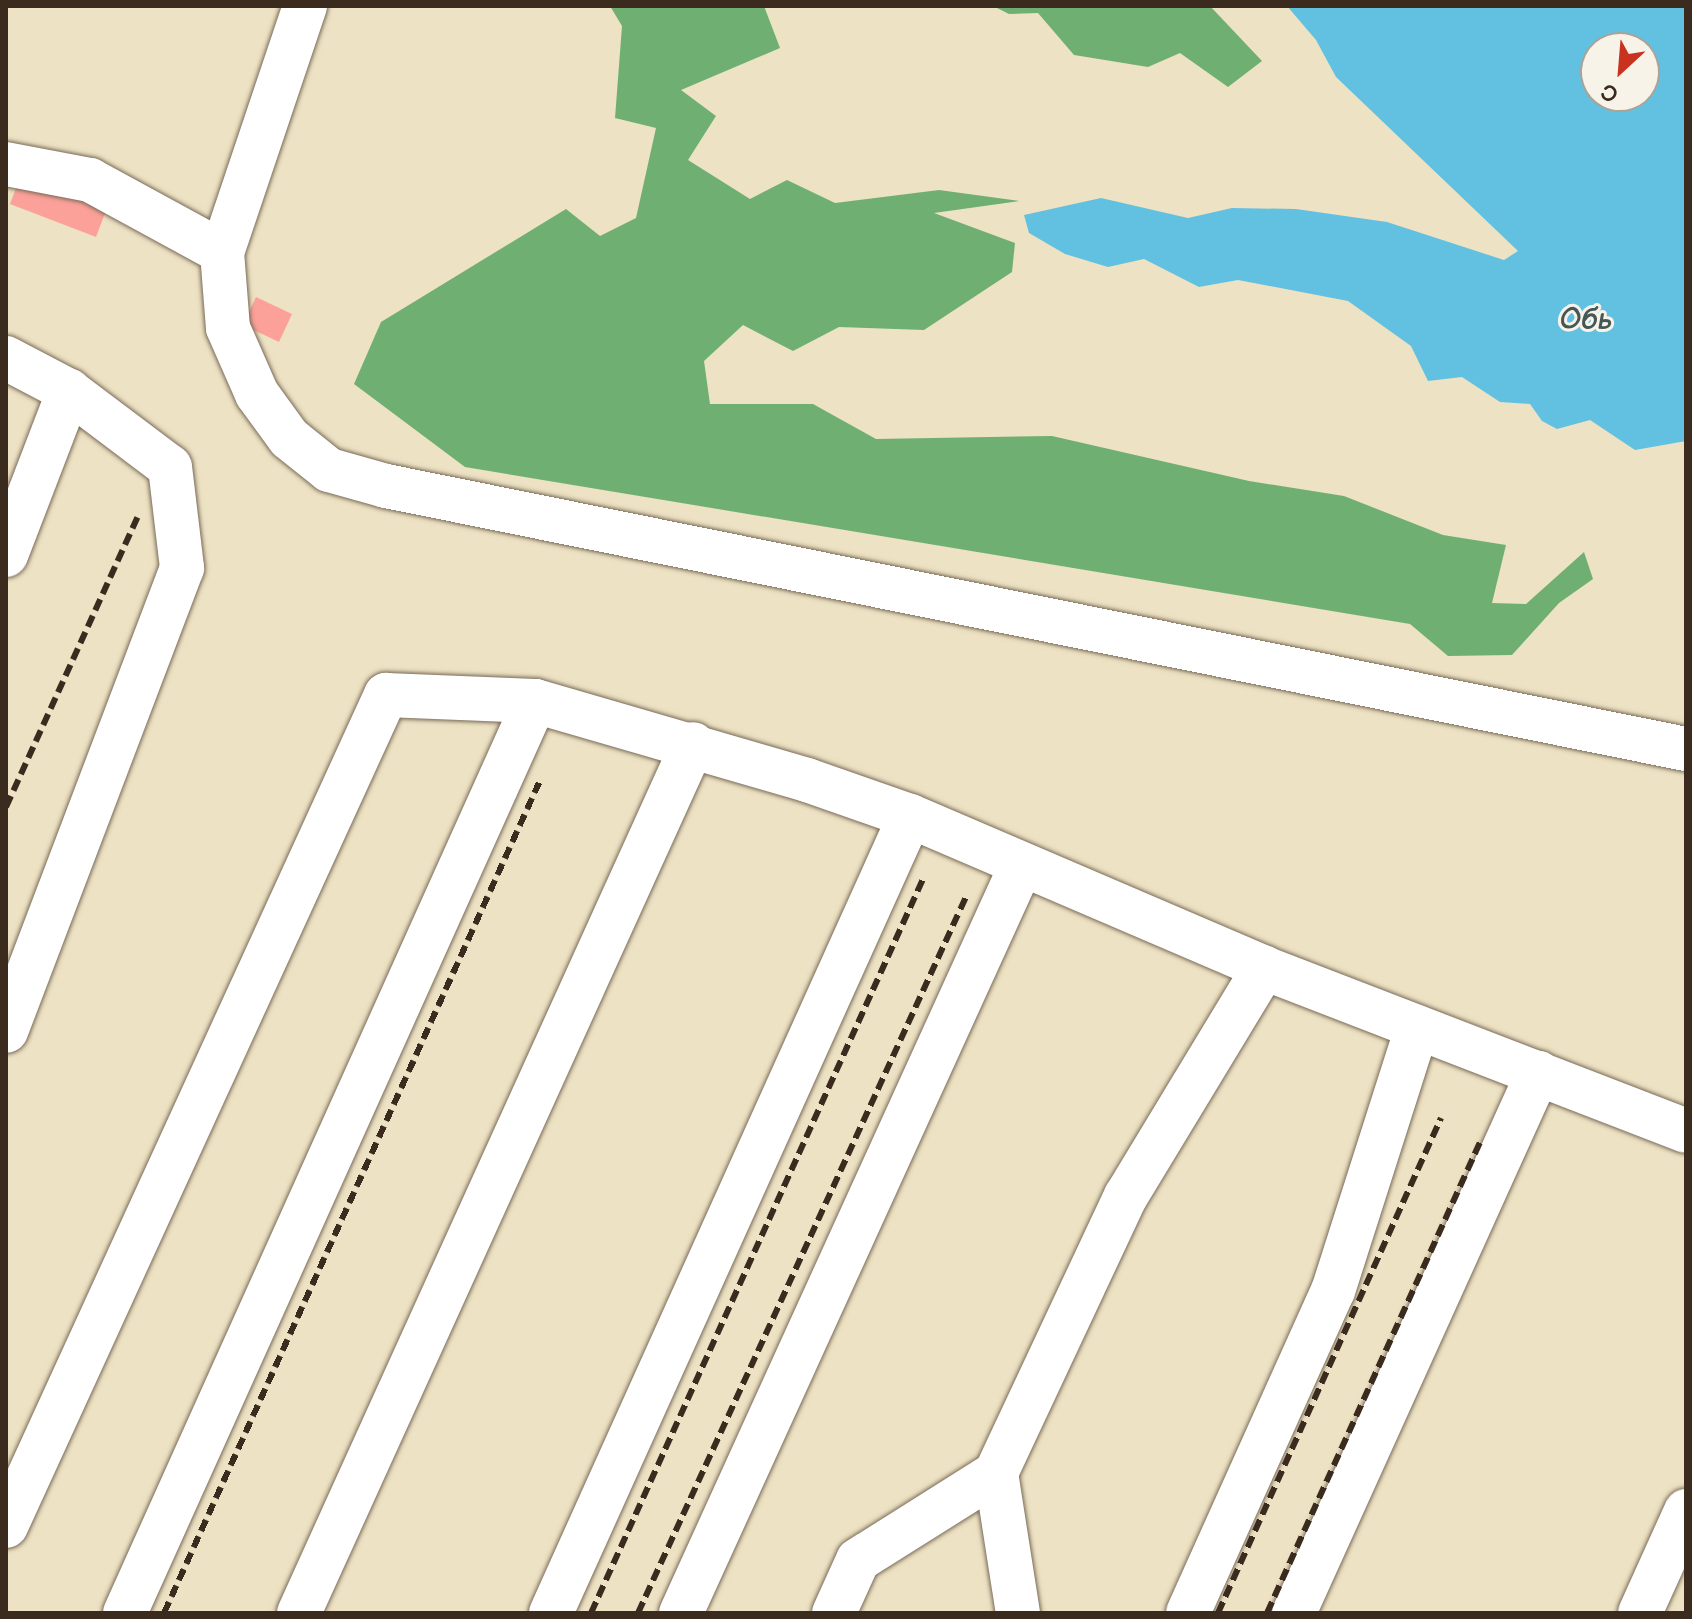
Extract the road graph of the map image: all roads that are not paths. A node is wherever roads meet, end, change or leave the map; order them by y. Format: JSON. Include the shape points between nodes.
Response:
{"nodes":[{"id":1,"x":305,"y":6,"type":"edge"},
{"id":2,"x":6,"y":164,"type":"edge"},
{"id":3,"x":222,"y":252,"type":"junction"},
{"id":4,"x":6,"y":358,"type":"edge"},
{"id":5,"x":69,"y":391,"type":"junction"},
{"id":6,"x":6,"y":555,"type":"edge"},
{"id":7,"x":535,"y":701,"type":"junction"},
{"id":8,"x":693,"y":744,"type":"junction"},
{"id":9,"x":1686,"y":749,"type":"edge"},
{"id":10,"x":910,"y":816,"type":"junction"},
{"id":11,"x":1020,"y":868,"type":"junction"},
{"id":12,"x":1264,"y":968,"type":"junction"},
{"id":13,"x":1417,"y":1027,"type":"junction"},
{"id":14,"x":6,"y":1031,"type":"edge"},
{"id":15,"x":1538,"y":1073,"type":"junction"},
{"id":16,"x":1686,"y":1131,"type":"edge"},
{"id":17,"x":996,"y":1473,"type":"junction"},
{"id":18,"x":1686,"y":1511,"type":"edge"},
{"id":19,"x":6,"y":1526,"type":"edge"},
{"id":20,"x":125,"y":1613,"type":"edge"},
{"id":21,"x":299,"y":1613,"type":"edge"},
{"id":22,"x":551,"y":1613,"type":"edge"},
{"id":23,"x":681,"y":1613,"type":"edge"},
{"id":24,"x":834,"y":1613,"type":"edge"},
{"id":25,"x":1018,"y":1613,"type":"edge"},
{"id":26,"x":1188,"y":1613,"type":"edge"},
{"id":27,"x":1294,"y":1613,"type":"edge"},
{"id":28,"x":1640,"y":1613,"type":"edge"}],
"edges":[{"from":1,"to":3,"type":"lane"},
{"from":2,"to":3,"type":"lane","via":[[90,180]]},
{"from":3,"to":9,"type":"lane","via":[[228,328],[257,394],[289,438],[329,470],[386,486]]},
{"from":4,"to":5,"type":"lane"},
{"from":5,"to":6,"type":"lane"},
{"from":5,"to":14,"type":"lane","via":[[170,467],[182,568]]},
{"from":7,"to":8,"type":"lane"},
{"from":7,"to":19,"type":"lane","via":[[386,695]]},
{"from":7,"to":20,"type":"lane"},
{"from":8,"to":10,"type":"lane"},
{"from":8,"to":21,"type":"lane"},
{"from":10,"to":11,"type":"lane"},
{"from":10,"to":22,"type":"lane"},
{"from":11,"to":12,"type":"lane"},
{"from":11,"to":23,"type":"lane"},
{"from":12,"to":13,"type":"lane"},
{"from":12,"to":17,"type":"lane","via":[[1126,1196]]},
{"from":13,"to":15,"type":"lane"},
{"from":13,"to":26,"type":"lane","via":[[1333,1291]]},
{"from":15,"to":16,"type":"lane"},
{"from":15,"to":27,"type":"lane"},
{"from":17,"to":24,"type":"lane","via":[[858,1560]]},
{"from":17,"to":25,"type":"lane"},
{"from":18,"to":28,"type":"lane"}]}
